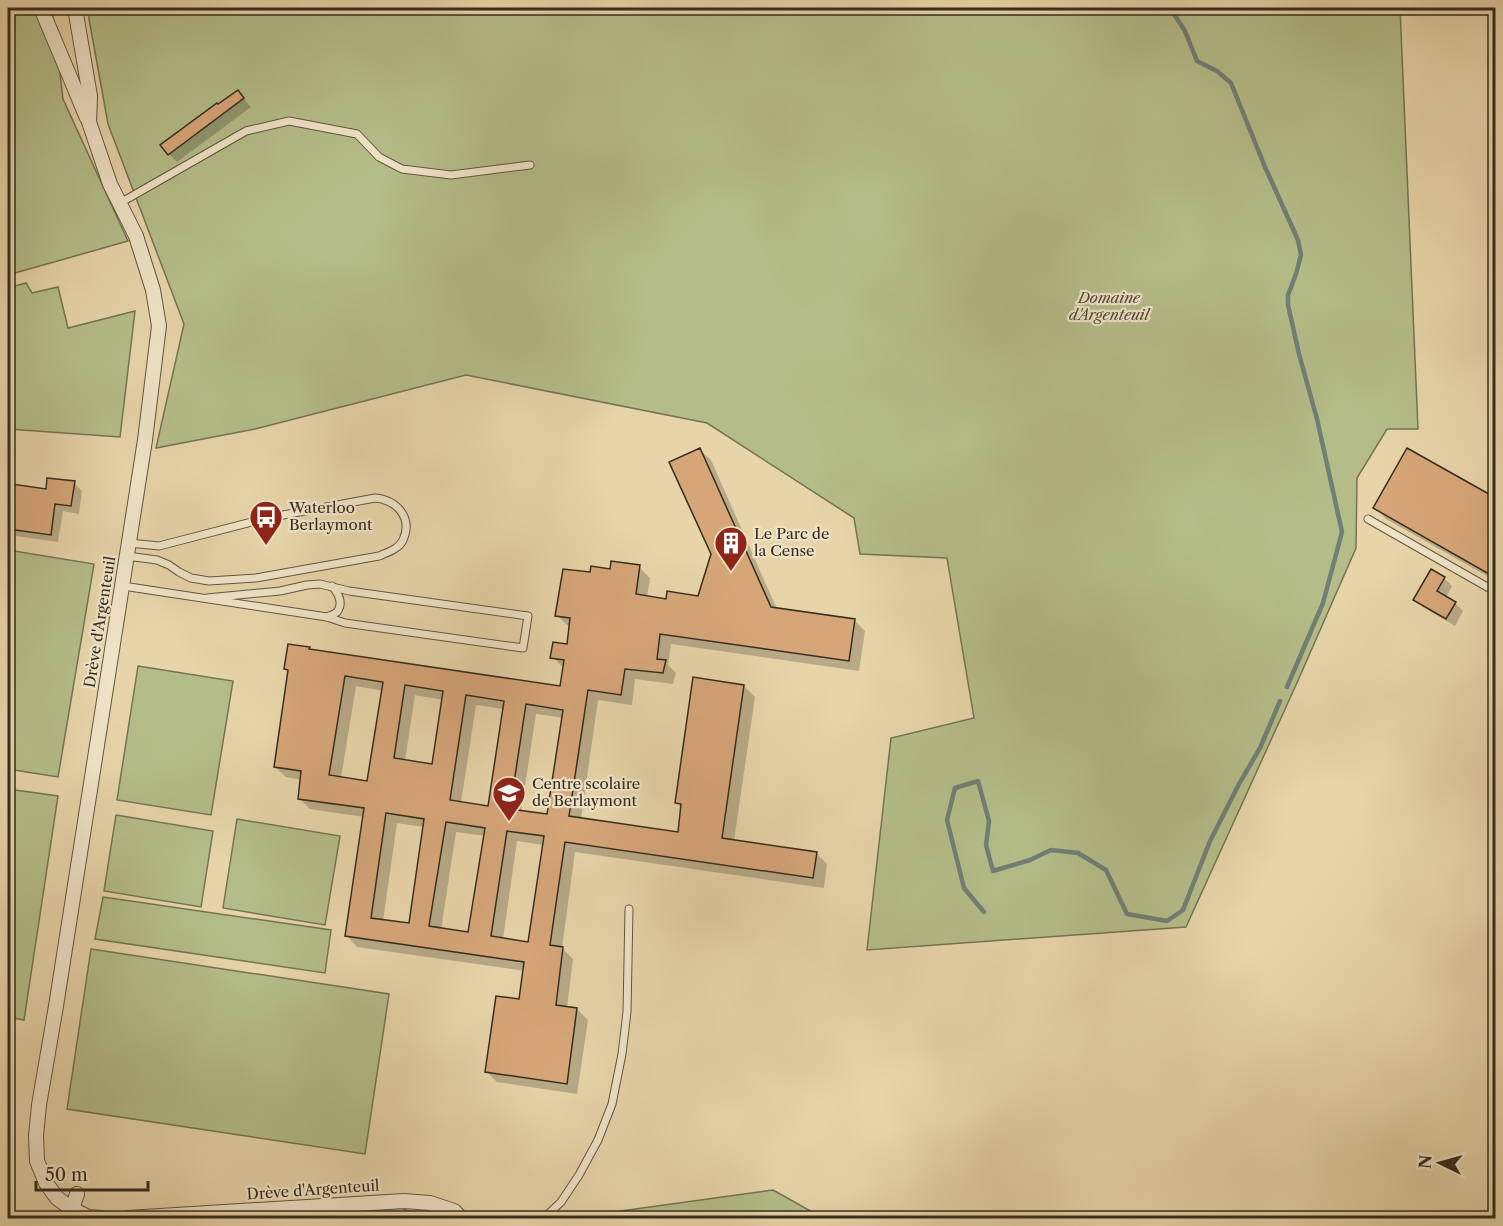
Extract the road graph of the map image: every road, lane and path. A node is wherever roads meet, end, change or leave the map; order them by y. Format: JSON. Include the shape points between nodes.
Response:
{"nodes":[{"id":1,"x":41,"y":8,"type":"edge"},
{"id":2,"x":75,"y":8,"type":"edge"},
{"id":3,"x":89,"y":122,"type":"junction"},
{"id":4,"x":530,"y":165,"type":"dead end"},
{"id":5,"x":120,"y":204,"type":"junction"},
{"id":6,"x":1368,"y":519,"type":"dead end"},
{"id":7,"x":128,"y":550,"type":"junction"},
{"id":8,"x":123,"y":586,"type":"junction"},
{"id":9,"x":332,"y":586,"type":"junction"},
{"id":10,"x":1496,"y":592,"type":"edge"},
{"id":11,"x":207,"y":598,"type":"junction"},
{"id":12,"x":327,"y":617,"type":"junction"},
{"id":13,"x":629,"y":909,"type":"dead end"},
{"id":14,"x":77,"y":1194,"type":"dead end"},
{"id":15,"x":69,"y":1214,"type":"edge"},
{"id":16,"x":101,"y":1218,"type":"edge"},
{"id":17,"x":128,"y":1218,"type":"edge"},
{"id":18,"x":461,"y":1218,"type":"edge"},
{"id":19,"x":544,"y":1218,"type":"edge"}],
"edges":[{"from":1,"to":3,"type":"street"},
{"from":2,"to":3,"type":"street","name":"Drève d'Argenteuil","via":[[90,96]]},
{"from":3,"to":5,"type":"street","name":"Drève d'Argenteuil"},
{"from":4,"to":5,"type":"lane","via":[[451,175],[402,170],[379,158],[357,134],[289,121],[246,131]]},
{"from":5,"to":7,"type":"street","name":"Drève d'Argenteuil","via":[[136,236],[153,290],[159,326]]},
{"from":6,"to":10,"type":"lane"},
{"from":7,"to":7,"type":"lane","via":[[375,498],[398,506],[406,526],[403,540],[394,550],[379,556],[248,579],[191,578]]},
{"from":7,"to":8,"type":"street","name":"Drève d'Argenteuil"},
{"from":8,"to":11,"type":"lane"},
{"from":8,"to":15,"type":"street","name":"Drève d'Argenteuil","via":[[36,1136],[37,1161],[46,1183]]},
{"from":9,"to":11,"type":"lane","via":[[307,585]]},
{"from":9,"to":12,"type":"lane","via":[[339,594],[340,604],[337,612]]},
{"from":9,"to":12,"type":"lane","via":[[528,616],[523,648],[345,623]]},
{"from":11,"to":12,"type":"lane"},
{"from":13,"to":19,"type":"lane","via":[[627,1012],[612,1104],[579,1175],[561,1202]]},
{"from":14,"to":15,"type":"street"},
{"from":15,"to":16,"type":"street","name":"Drève d'Argenteuil"},
{"from":17,"to":18,"type":"street","name":"Drève d'Argenteuil","via":[[405,1201],[429,1203],[454,1211]]}]}
